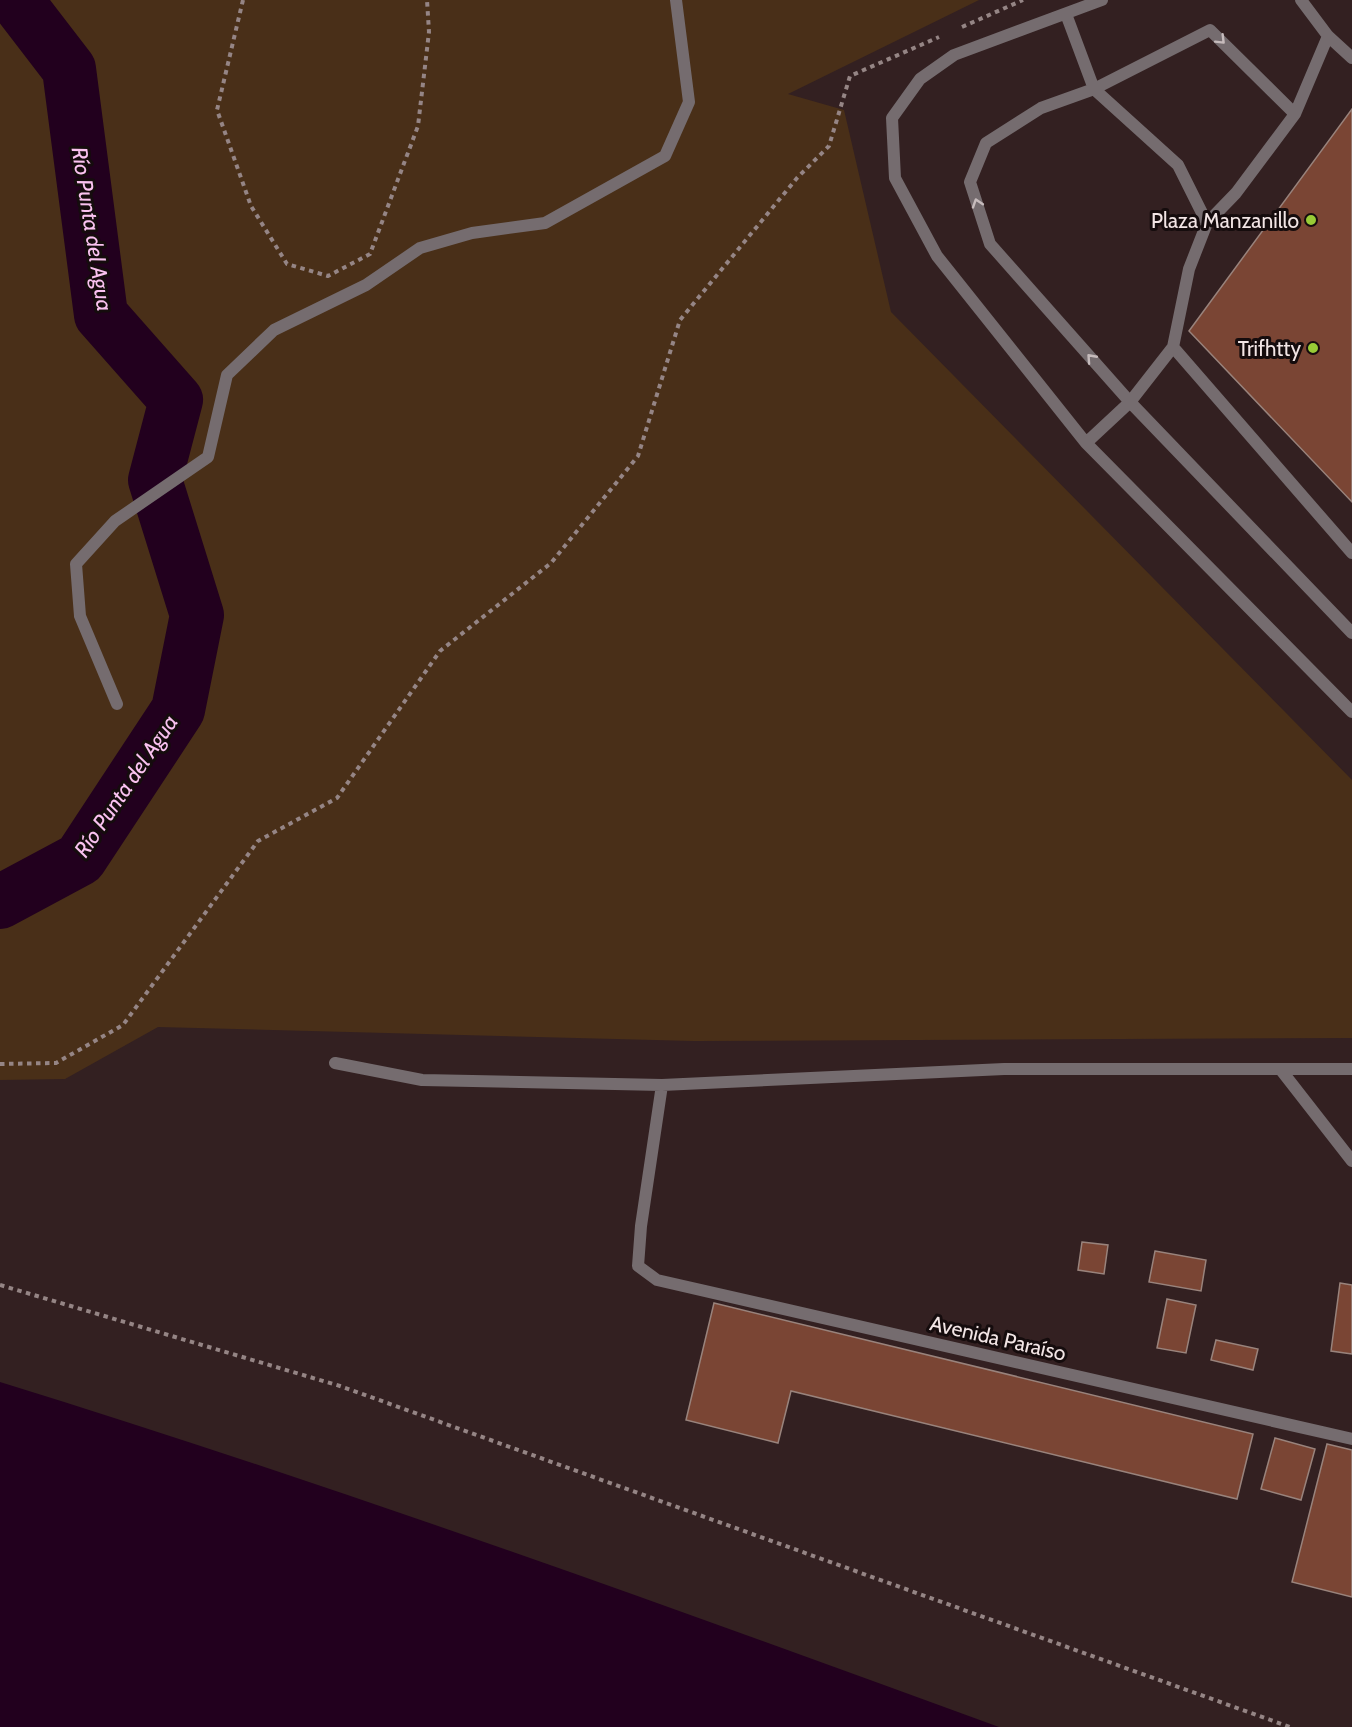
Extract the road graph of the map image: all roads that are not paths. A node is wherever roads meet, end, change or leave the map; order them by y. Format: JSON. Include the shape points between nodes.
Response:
{"nodes":[{"id":1,"x":676,"y":0,"type":"edge"},
{"id":2,"x":1102,"y":0,"type":"edge"},
{"id":3,"x":1301,"y":0,"type":"edge"},
{"id":4,"x":1066,"y":14,"type":"junction"},
{"id":5,"x":1328,"y":36,"type":"junction"},
{"id":6,"x":1352,"y":58,"type":"edge"},
{"id":7,"x":1094,"y":88,"type":"junction"},
{"id":8,"x":1295,"y":114,"type":"junction"},
{"id":9,"x":1207,"y":223,"type":"junction"},
{"id":10,"x":1173,"y":347,"type":"junction"},
{"id":11,"x":1130,"y":402,"type":"junction"},
{"id":12,"x":1086,"y":443,"type":"junction"},
{"id":13,"x":1352,"y":553,"type":"edge"},
{"id":14,"x":1352,"y":633,"type":"edge"},
{"id":15,"x":117,"y":704,"type":"dead end"},
{"id":16,"x":1350,"y":707,"type":"edge"},
{"id":17,"x":335,"y":1063,"type":"dead end"},
{"id":18,"x":1352,"y":1069,"type":"edge"},
{"id":19,"x":1281,"y":1070,"type":"junction"},
{"id":20,"x":662,"y":1085,"type":"junction"},
{"id":21,"x":1352,"y":1161,"type":"edge"},
{"id":22,"x":1352,"y":1439,"type":"edge"}],
"edges":[{"from":1,"to":15,"type":"street","via":[[689,102],[665,156],[545,223],[472,233],[420,248],[366,285],[274,330],[227,375],[208,457],[115,521],[76,564],[80,616]]},
{"from":2,"to":4,"type":"street"},
{"from":3,"to":5,"type":"street"},
{"from":4,"to":7,"type":"street"},
{"from":4,"to":12,"type":"street","via":[[954,55],[920,79],[892,118],[895,178],[937,255]]},
{"from":5,"to":6,"type":"street"},
{"from":5,"to":8,"type":"street"},
{"from":7,"to":8,"type":"street","one_way":true,"via":[[1210,30]]},
{"from":7,"to":9,"type":"street","via":[[1178,165]]},
{"from":11,"to":7,"type":"street","one_way":true,"via":[[990,244],[970,182],[986,142],[1041,108]]},
{"from":8,"to":9,"type":"street","via":[[1236,193]]},
{"from":9,"to":10,"type":"street","via":[[1189,269]]},
{"from":10,"to":11,"type":"street"},
{"from":10,"to":13,"type":"street"},
{"from":11,"to":12,"type":"street"},
{"from":11,"to":14,"type":"street"},
{"from":12,"to":16,"type":"street"},
{"from":17,"to":20,"type":"street","via":[[422,1080]]},
{"from":18,"to":19,"type":"street"},
{"from":19,"to":20,"type":"street","via":[[1004,1069]]},
{"from":19,"to":21,"type":"street"},
{"from":20,"to":22,"type":"street","name":"Avenida Paraíso","via":[[638,1266],[657,1280]]}]}
